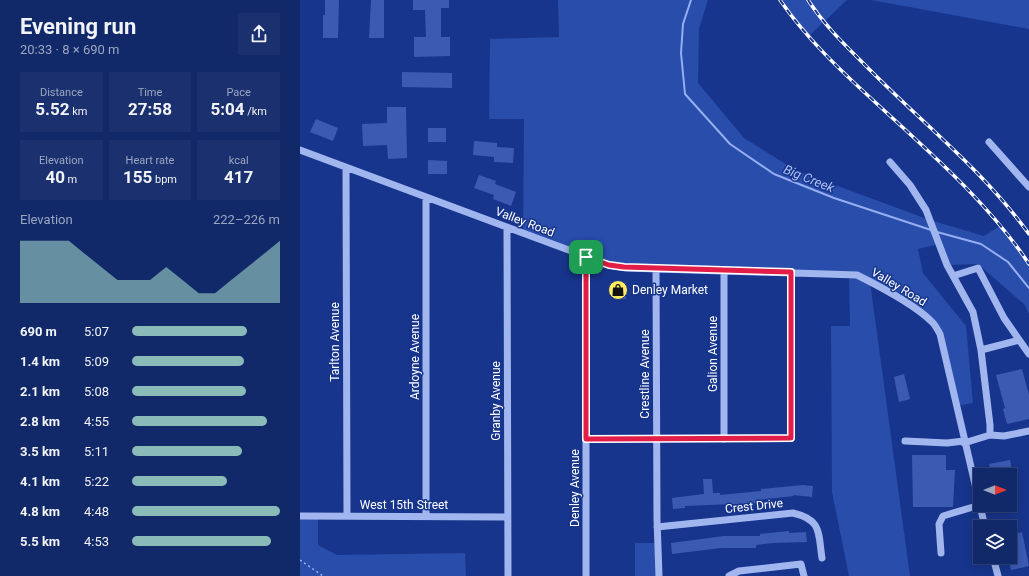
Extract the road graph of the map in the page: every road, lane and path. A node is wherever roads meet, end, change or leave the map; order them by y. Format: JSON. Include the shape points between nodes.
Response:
{"nodes":[{"id":1,"x":989,"y":142,"type":"dead end"},
{"id":2,"x":300,"y":150,"type":"edge"},
{"id":3,"x":890,"y":162,"type":"dead end"},
{"id":4,"x":346,"y":168,"type":"junction"},
{"id":5,"x":1029,"y":186,"type":"edge"},
{"id":6,"x":426,"y":197,"type":"junction"},
{"id":7,"x":507,"y":227,"type":"junction"},
{"id":8,"x":586,"y":257,"type":"junction"},
{"id":9,"x":656,"y":268,"type":"junction"},
{"id":10,"x":724,"y":270,"type":"junction"},
{"id":11,"x":791,"y":272,"type":"junction"},
{"id":12,"x":953,"y":276,"type":"junction"},
{"id":13,"x":1020,"y":340,"type":"junction"},
{"id":14,"x":981,"y":350,"type":"junction"},
{"id":15,"x":1029,"y":354,"type":"edge"},
{"id":16,"x":1029,"y":431,"type":"edge"},
{"id":17,"x":990,"y":436,"type":"junction"},
{"id":18,"x":586,"y":439,"type":"junction"},
{"id":19,"x":656,"y":439,"type":"junction"},
{"id":20,"x":724,"y":439,"type":"junction"},
{"id":21,"x":905,"y":441,"type":"dead end"},
{"id":22,"x":964,"y":442,"type":"junction"},
{"id":23,"x":973,"y":477,"type":"edge"},
{"id":24,"x":973,"y":507,"type":"edge"},
{"id":25,"x":300,"y":516,"type":"edge"},
{"id":26,"x":347,"y":516,"type":"junction"},
{"id":27,"x":426,"y":516,"type":"junction"},
{"id":28,"x":507,"y":517,"type":"junction"},
{"id":29,"x":657,"y":527,"type":"junction"},
{"id":30,"x":941,"y":553,"type":"dead end"},
{"id":31,"x":822,"y":558,"type":"dead end"},
{"id":32,"x":300,"y":560,"type":"edge"},
{"id":33,"x":995,"y":564,"type":"edge"},
{"id":34,"x":510,"y":575,"type":"edge"},
{"id":35,"x":323,"y":576,"type":"edge"},
{"id":36,"x":586,"y":576,"type":"edge"},
{"id":37,"x":659,"y":576,"type":"edge"},
{"id":38,"x":729,"y":576,"type":"edge"},
{"id":39,"x":804,"y":576,"type":"edge"},
{"id":40,"x":998,"y":576,"type":"edge"}],
"edges":[{"from":1,"to":5,"type":"street"},
{"from":2,"to":4,"type":"street","name":"Valley Road"},
{"from":3,"to":12,"type":"street","via":[[910,185],[926,210]]},
{"from":4,"to":6,"type":"street","name":"Valley Road"},
{"from":4,"to":26,"type":"street","name":"Tarlton Avenue"},
{"from":6,"to":7,"type":"street","name":"Valley Road"},
{"from":6,"to":27,"type":"street","name":"Ardoyne Avenue"},
{"from":7,"to":8,"type":"street","name":"Valley Road"},
{"from":7,"to":28,"type":"street","name":"Granby Avenue"},
{"from":8,"to":9,"type":"street","name":"Valley Road","via":[[609,265]]},
{"from":8,"to":18,"type":"street","name":"Denley Avenue"},
{"from":9,"to":10,"type":"street","name":"Valley Road"},
{"from":9,"to":19,"type":"street","name":"Crestline Avenue"},
{"from":10,"to":11,"type":"street","name":"Valley Road"},
{"from":10,"to":20,"type":"street","name":"Galion Avenue"},
{"from":11,"to":20,"type":"street","via":[[791,438]]},
{"from":11,"to":22,"type":"street","name":"Valley Road","via":[[857,275],[922,312],[933,322],[940,334]]},
{"from":12,"to":13,"type":"street","via":[[978,268],[1004,318]]},
{"from":12,"to":14,"type":"street","via":[[972,312]]},
{"from":13,"to":14,"type":"street"},
{"from":13,"to":15,"type":"street"},
{"from":14,"to":17,"type":"street"},
{"from":16,"to":17,"type":"street"},
{"from":17,"to":22,"type":"street"},
{"from":18,"to":19,"type":"street"},
{"from":18,"to":36,"type":"street","name":"Denley Avenue"},
{"from":19,"to":20,"type":"street"},
{"from":19,"to":29,"type":"street","name":"Crestline Avenue"},
{"from":21,"to":22,"type":"street"},
{"from":22,"to":23,"type":"street","name":"Valley Road"},
{"from":24,"to":30,"type":"street","via":[[943,516],[939,524]]},
{"from":25,"to":26,"type":"street","name":"West 15th Street"},
{"from":26,"to":27,"type":"street","name":"West 15th Street"},
{"from":27,"to":28,"type":"street","name":"West 15th Street"},
{"from":28,"to":34,"type":"street","name":"Granby Avenue"},
{"from":29,"to":31,"type":"street","name":"Crest Drive","via":[[793,513],[808,516],[817,527]]},
{"from":29,"to":37,"type":"street","name":"Crestline Avenue"},
{"from":32,"to":35,"type":"path"},
{"from":33,"to":40,"type":"street"},
{"from":38,"to":39,"type":"street","via":[[739,571],[801,564]]}]}
